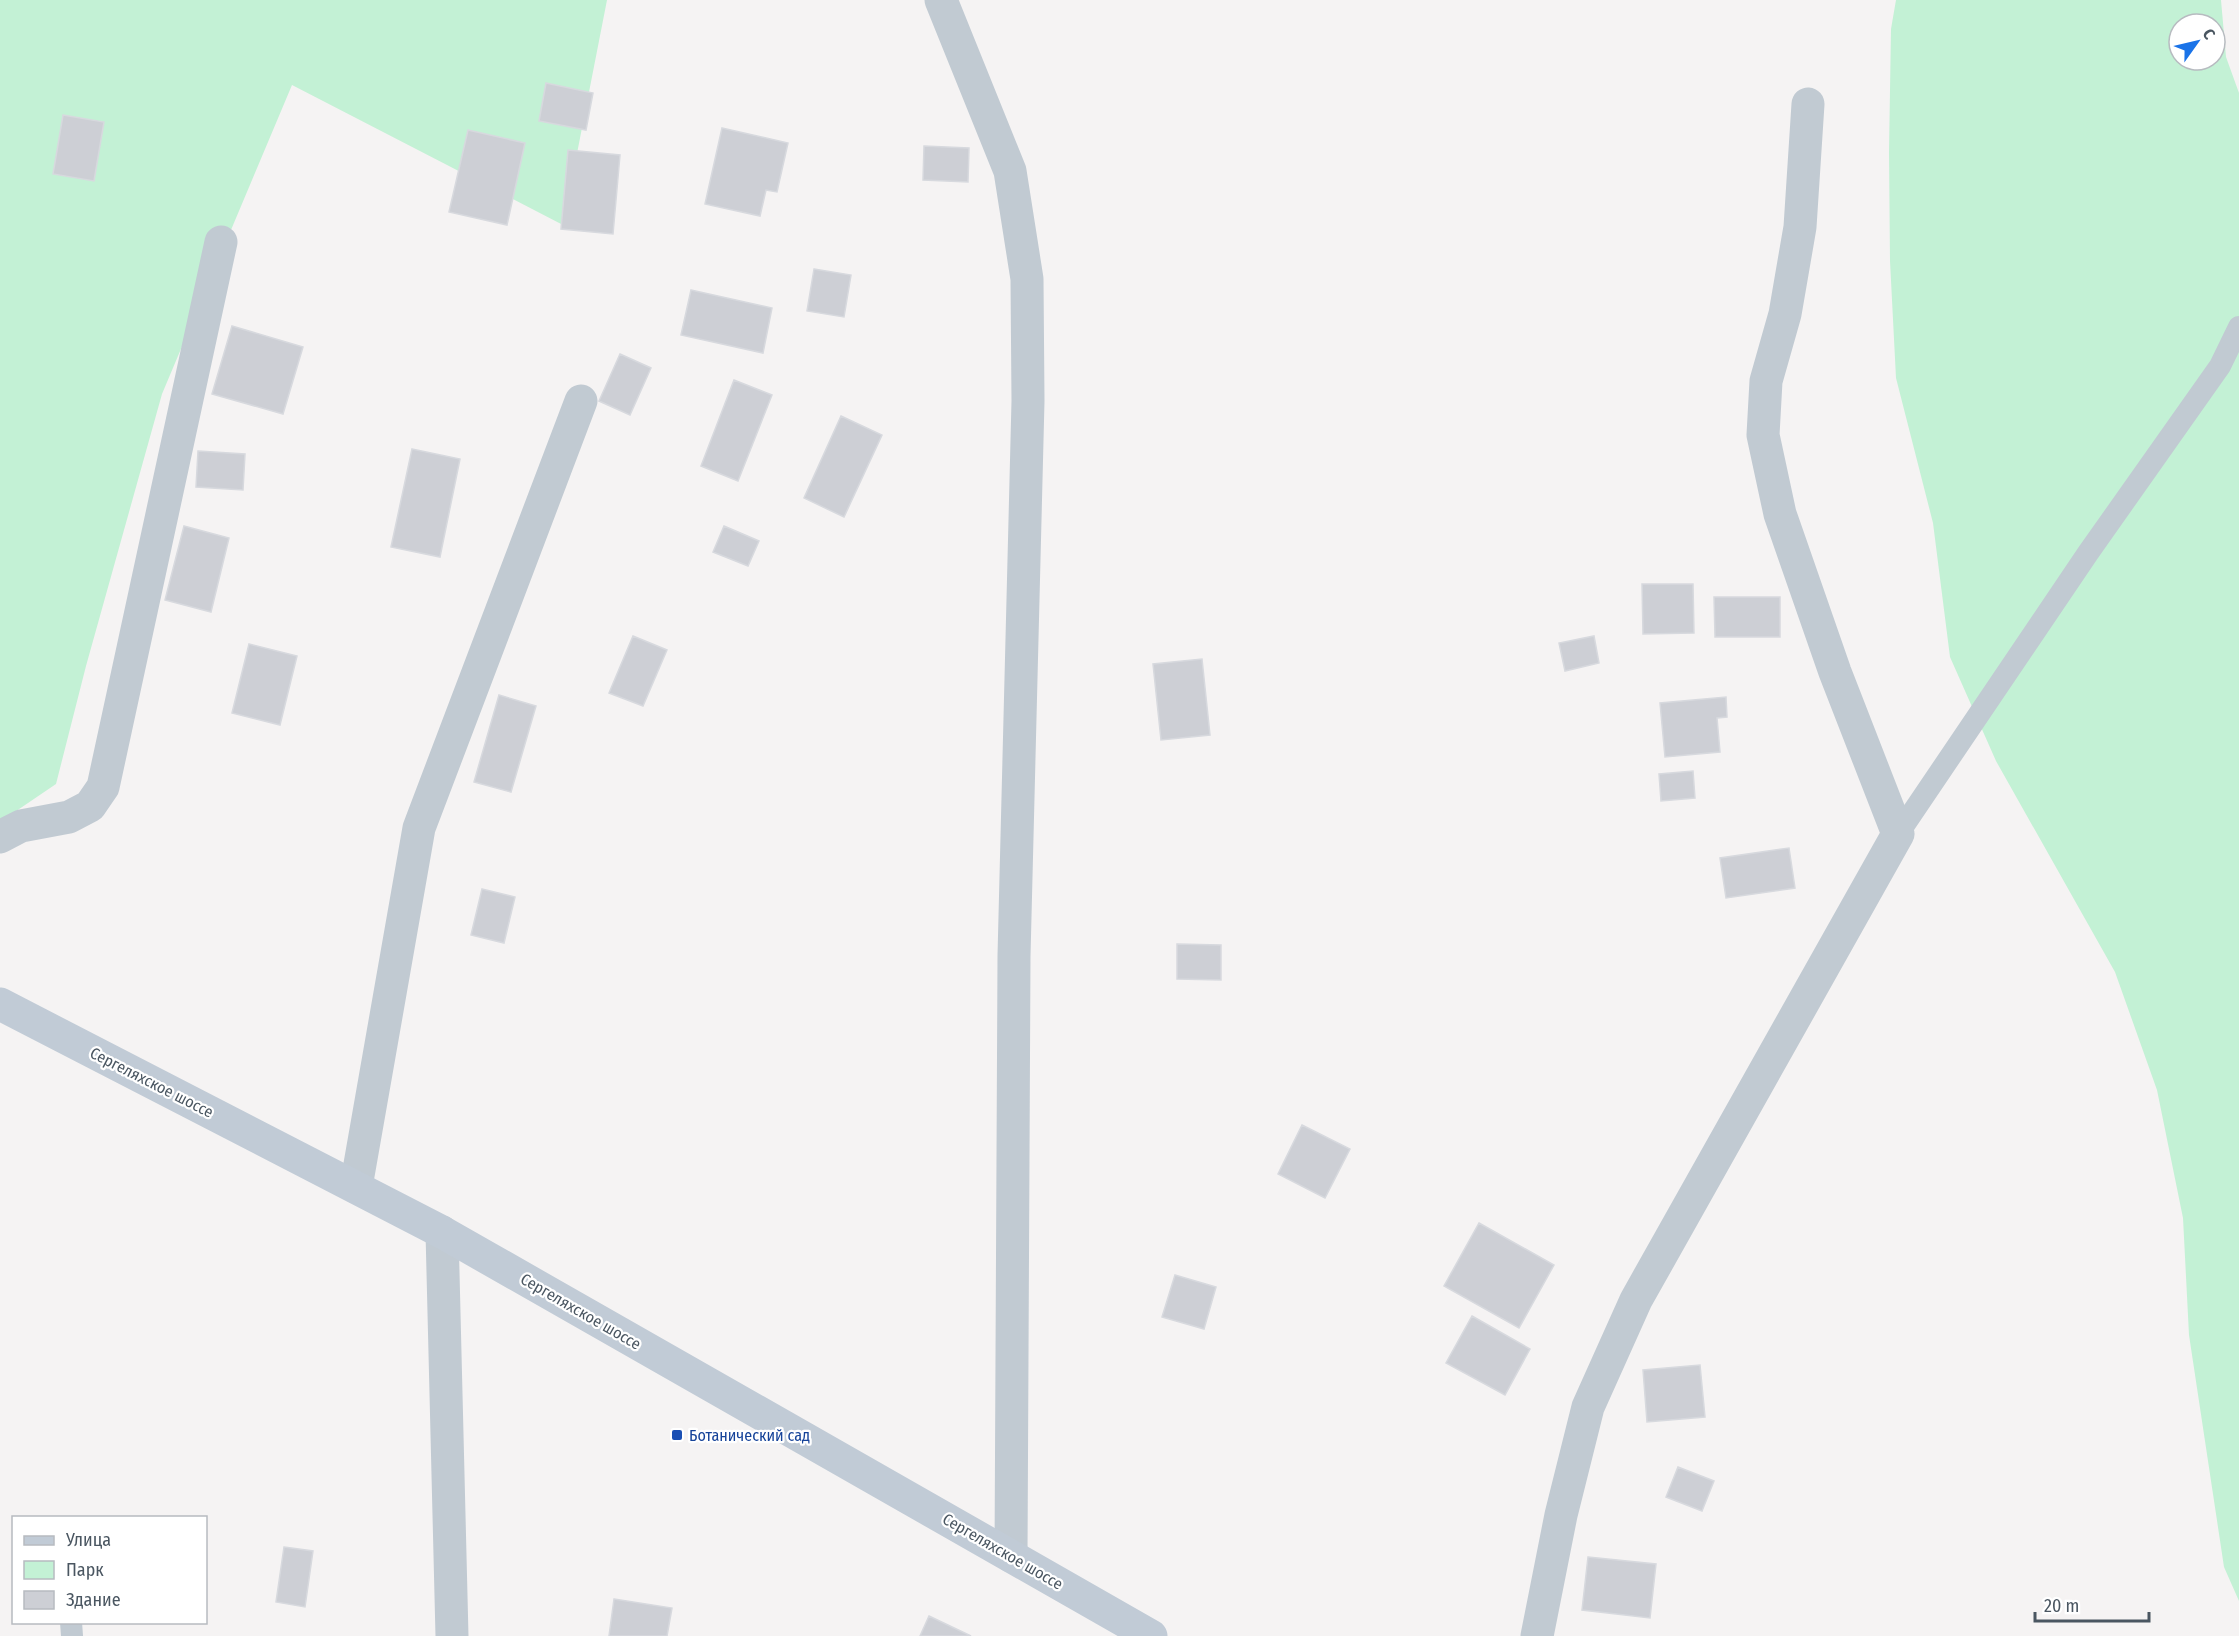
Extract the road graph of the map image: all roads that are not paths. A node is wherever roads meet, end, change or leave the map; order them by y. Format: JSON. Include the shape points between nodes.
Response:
{"nodes":[{"id":1,"x":941,"y":0,"type":"edge"},
{"id":2,"x":1808,"y":104,"type":"dead end"},
{"id":3,"x":221,"y":242,"type":"dead end"},
{"id":4,"x":2239,"y":327,"type":"edge"},
{"id":5,"x":581,"y":401,"type":"dead end"},
{"id":6,"x":1898,"y":834,"type":"junction"},
{"id":7,"x":0,"y":837,"type":"edge"},
{"id":8,"x":0,"y":1004,"type":"edge"},
{"id":9,"x":356,"y":1187,"type":"junction"},
{"id":10,"x":442,"y":1232,"type":"junction"},
{"id":11,"x":1011,"y":1556,"type":"junction"},
{"id":12,"x":452,"y":1636,"type":"edge"},
{"id":13,"x":1151,"y":1636,"type":"edge"},
{"id":14,"x":1538,"y":1636,"type":"edge"}],
"edges":[{"from":1,"to":11,"type":"street","via":[[1010,171],[1027,279],[1028,401],[1014,956]]},
{"from":2,"to":6,"type":"street","via":[[1800,227],[1785,314],[1766,381],[1763,435],[1780,514],[1835,672]]},
{"from":3,"to":7,"type":"street","via":[[104,787],[90,806],[69,817],[21,826]]},
{"from":4,"to":6,"type":"lane","via":[[2220,366]]},
{"from":5,"to":9,"type":"street","via":[[419,828]]},
{"from":6,"to":14,"type":"street","via":[[1631,1311],[1588,1407],[1561,1515]]},
{"from":8,"to":9,"type":"main road","name":"Сергеляхское шоссе"},
{"from":9,"to":10,"type":"main road","name":"Сергеляхское шоссе"},
{"from":10,"to":11,"type":"main road","name":"Сергеляхское шоссе"},
{"from":10,"to":12,"type":"street"},
{"from":11,"to":13,"type":"main road","name":"Сергеляхское шоссе"}]}
